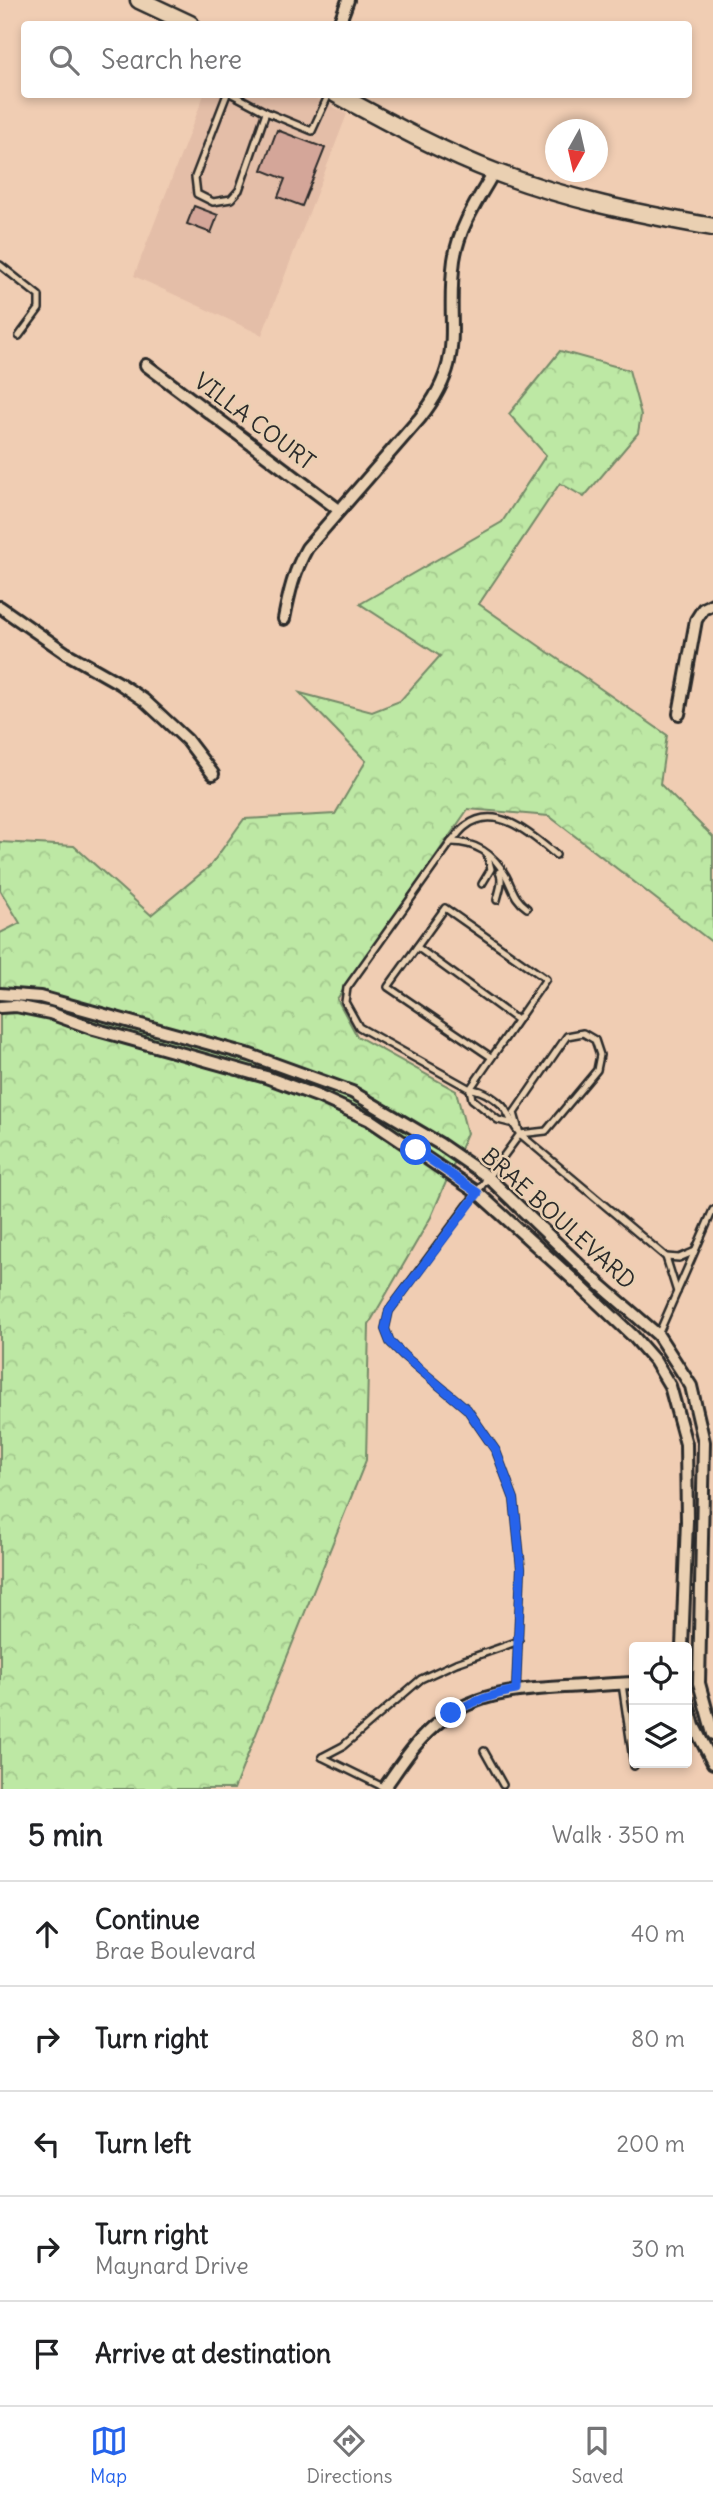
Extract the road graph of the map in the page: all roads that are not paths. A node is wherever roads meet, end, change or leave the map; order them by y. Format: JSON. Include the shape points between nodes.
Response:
{"nodes":[{"id":1,"x":139,"y":0,"type":"edge"},
{"id":2,"x":348,"y":0,"type":"edge"},
{"id":3,"x":184,"y":21,"type":"edge"},
{"id":4,"x":340,"y":21,"type":"edge"},
{"id":5,"x":228,"y":98,"type":"edge"},
{"id":6,"x":238,"y":98,"type":"edge"},
{"id":7,"x":327,"y":98,"type":"edge"},
{"id":8,"x":343,"y":98,"type":"edge"},
{"id":9,"x":266,"y":112,"type":"junction"},
{"id":10,"x":494,"y":172,"type":"junction"},
{"id":11,"x":713,"y":227,"type":"edge"},
{"id":12,"x":0,"y":265,"type":"edge"},
{"id":13,"x":19,"y":336,"type":"dead end"},
{"id":14,"x":146,"y":365,"type":"dead end"},
{"id":15,"x":339,"y":510,"type":"junction"},
{"id":16,"x":713,"y":604,"type":"edge"},
{"id":17,"x":0,"y":607,"type":"edge"},
{"id":18,"x":284,"y":619,"type":"dead end"},
{"id":19,"x":679,"y":714,"type":"dead end"},
{"id":20,"x":213,"y":774,"type":"dead end"},
{"id":21,"x":451,"y":842,"type":"junction"},
{"id":22,"x":486,"y":851,"type":"junction"},
{"id":23,"x":555,"y":855,"type":"dead end"},
{"id":24,"x":482,"y":884,"type":"dead end"},
{"id":25,"x":497,"y":900,"type":"dead end"},
{"id":26,"x":527,"y":908,"type":"dead end"},
{"id":27,"x":417,"y":947,"type":"junction"},
{"id":28,"x":0,"y":994,"type":"edge"},
{"id":29,"x":0,"y":1007,"type":"edge"},
{"id":30,"x":517,"y":1020,"type":"junction"},
{"id":31,"x":491,"y":1057,"type":"junction"},
{"id":32,"x":470,"y":1089,"type":"junction"},
{"id":33,"x":510,"y":1123,"type":"junction"},
{"id":34,"x":520,"y":1134,"type":"junction"},
{"id":35,"x":488,"y":1177,"type":"junction"},
{"id":36,"x":478,"y":1193,"type":"junction"},
{"id":37,"x":713,"y":1210,"type":"edge"},
{"id":38,"x":693,"y":1252,"type":"junction"},
{"id":39,"x":666,"y":1257,"type":"junction"},
{"id":40,"x":677,"y":1292,"type":"junction"},
{"id":41,"x":658,"y":1335,"type":"junction"},
{"id":42,"x":519,"y":1641,"type":"junction"},
{"id":43,"x":682,"y":1642,"type":"edge"},
{"id":44,"x":629,"y":1683,"type":"edge"},
{"id":45,"x":692,"y":1683,"type":"edge"},
{"id":46,"x":699,"y":1683,"type":"junction"},
{"id":47,"x":622,"y":1684,"type":"junction"},
{"id":48,"x":516,"y":1690,"type":"junction"},
{"id":49,"x":688,"y":1705,"type":"edge"},
{"id":50,"x":629,"y":1732,"type":"edge"},
{"id":51,"x":713,"y":1734,"type":"edge"},
{"id":52,"x":484,"y":1751,"type":"dead end"},
{"id":53,"x":713,"y":1763,"type":"edge"},
{"id":54,"x":503,"y":1786,"type":"dead end"},
{"id":55,"x":386,"y":1788,"type":"edge"}],
"edges":[{"from":1,"to":3,"type":"street"},
{"from":2,"to":4,"type":"street"},
{"from":5,"to":9,"type":"lane","via":[[195,177],[197,194],[213,202],[230,199],[239,190]]},
{"from":6,"to":9,"type":"lane"},
{"from":7,"to":9,"type":"lane","via":[[312,131]]},
{"from":8,"to":10,"type":"street"},
{"from":10,"to":11,"type":"street","via":[[616,209]]},
{"from":10,"to":15,"type":"street","via":[[469,215],[454,260],[453,335],[446,378],[420,418]]},
{"from":12,"to":13,"type":"lane","via":[[39,296],[39,309]]},
{"from":14,"to":15,"type":"street","name":"VILLA COURT"},
{"from":15,"to":18,"type":"street","via":[[297,566]]},
{"from":16,"to":19,"type":"street","via":[[696,620]]},
{"from":17,"to":20,"type":"street","via":[[144,700],[187,740]]},
{"from":21,"to":22,"type":"lane","via":[[466,842]]},
{"from":21,"to":23,"type":"lane","via":[[467,824],[509,820]]},
{"from":21,"to":32,"type":"lane","via":[[347,988],[345,1002],[359,1027]]},
{"from":22,"to":24,"type":"lane","via":[[491,869]]},
{"from":22,"to":25,"type":"lane","via":[[501,875]]},
{"from":22,"to":26,"type":"lane","via":[[518,902]]},
{"from":27,"to":30,"type":"lane"},
{"from":27,"to":30,"type":"lane","via":[[445,908],[545,979]]},
{"from":27,"to":31,"type":"lane","via":[[388,987]]},
{"from":28,"to":35,"type":"street","name":"BRAE BOULEVARD","via":[[40,997],[289,1067],[352,1093]]},
{"from":29,"to":36,"type":"street","name":"BRAE BOULEVARD","via":[[50,1013],[320,1097],[370,1120]]},
{"from":30,"to":31,"type":"lane"},
{"from":31,"to":32,"type":"lane"},
{"from":32,"to":33,"type":"lane","via":[[472,1099],[498,1120]]},
{"from":32,"to":33,"type":"lane","via":[[481,1089],[508,1111]]},
{"from":33,"to":34,"type":"lane"},
{"from":34,"to":34,"type":"lane","via":[[546,1131],[597,1070],[600,1055],[595,1040],[583,1033],[567,1036],[514,1113]]},
{"from":34,"to":35,"type":"lane"},
{"from":34,"to":39,"type":"lane"},
{"from":35,"to":36,"type":"lane"},
{"from":35,"to":41,"type":"street","name":"BRAE BOULEVARD"},
{"from":36,"to":42,"type":"lane","via":[[389,1311],[385,1329],[404,1356],[467,1409],[496,1451],[514,1499],[518,1532]]},
{"from":36,"to":43,"type":"street","name":"BRAE BOULEVARD","via":[[634,1337],[670,1386],[686,1444]]},
{"from":37,"to":38,"type":"lane"},
{"from":38,"to":39,"type":"lane"},
{"from":38,"to":40,"type":"lane"},
{"from":39,"to":40,"type":"lane"},
{"from":40,"to":41,"type":"lane"},
{"from":41,"to":46,"type":"street","name":"BRAE BOULEVARD","via":[[691,1386],[704,1442]]},
{"from":42,"to":48,"type":"lane"},
{"from":42,"to":55,"type":"lane","via":[[421,1679],[343,1746],[322,1758]]},
{"from":44,"to":47,"type":"street"},
{"from":45,"to":46,"type":"street"},
{"from":46,"to":51,"type":"street","name":"BRAE BOULEVARD"},
{"from":47,"to":48,"type":"street"},
{"from":47,"to":50,"type":"lane"},
{"from":48,"to":55,"type":"street","via":[[483,1698],[432,1727]]},
{"from":49,"to":53,"type":"street"},
{"from":52,"to":54,"type":"lane"}]}
